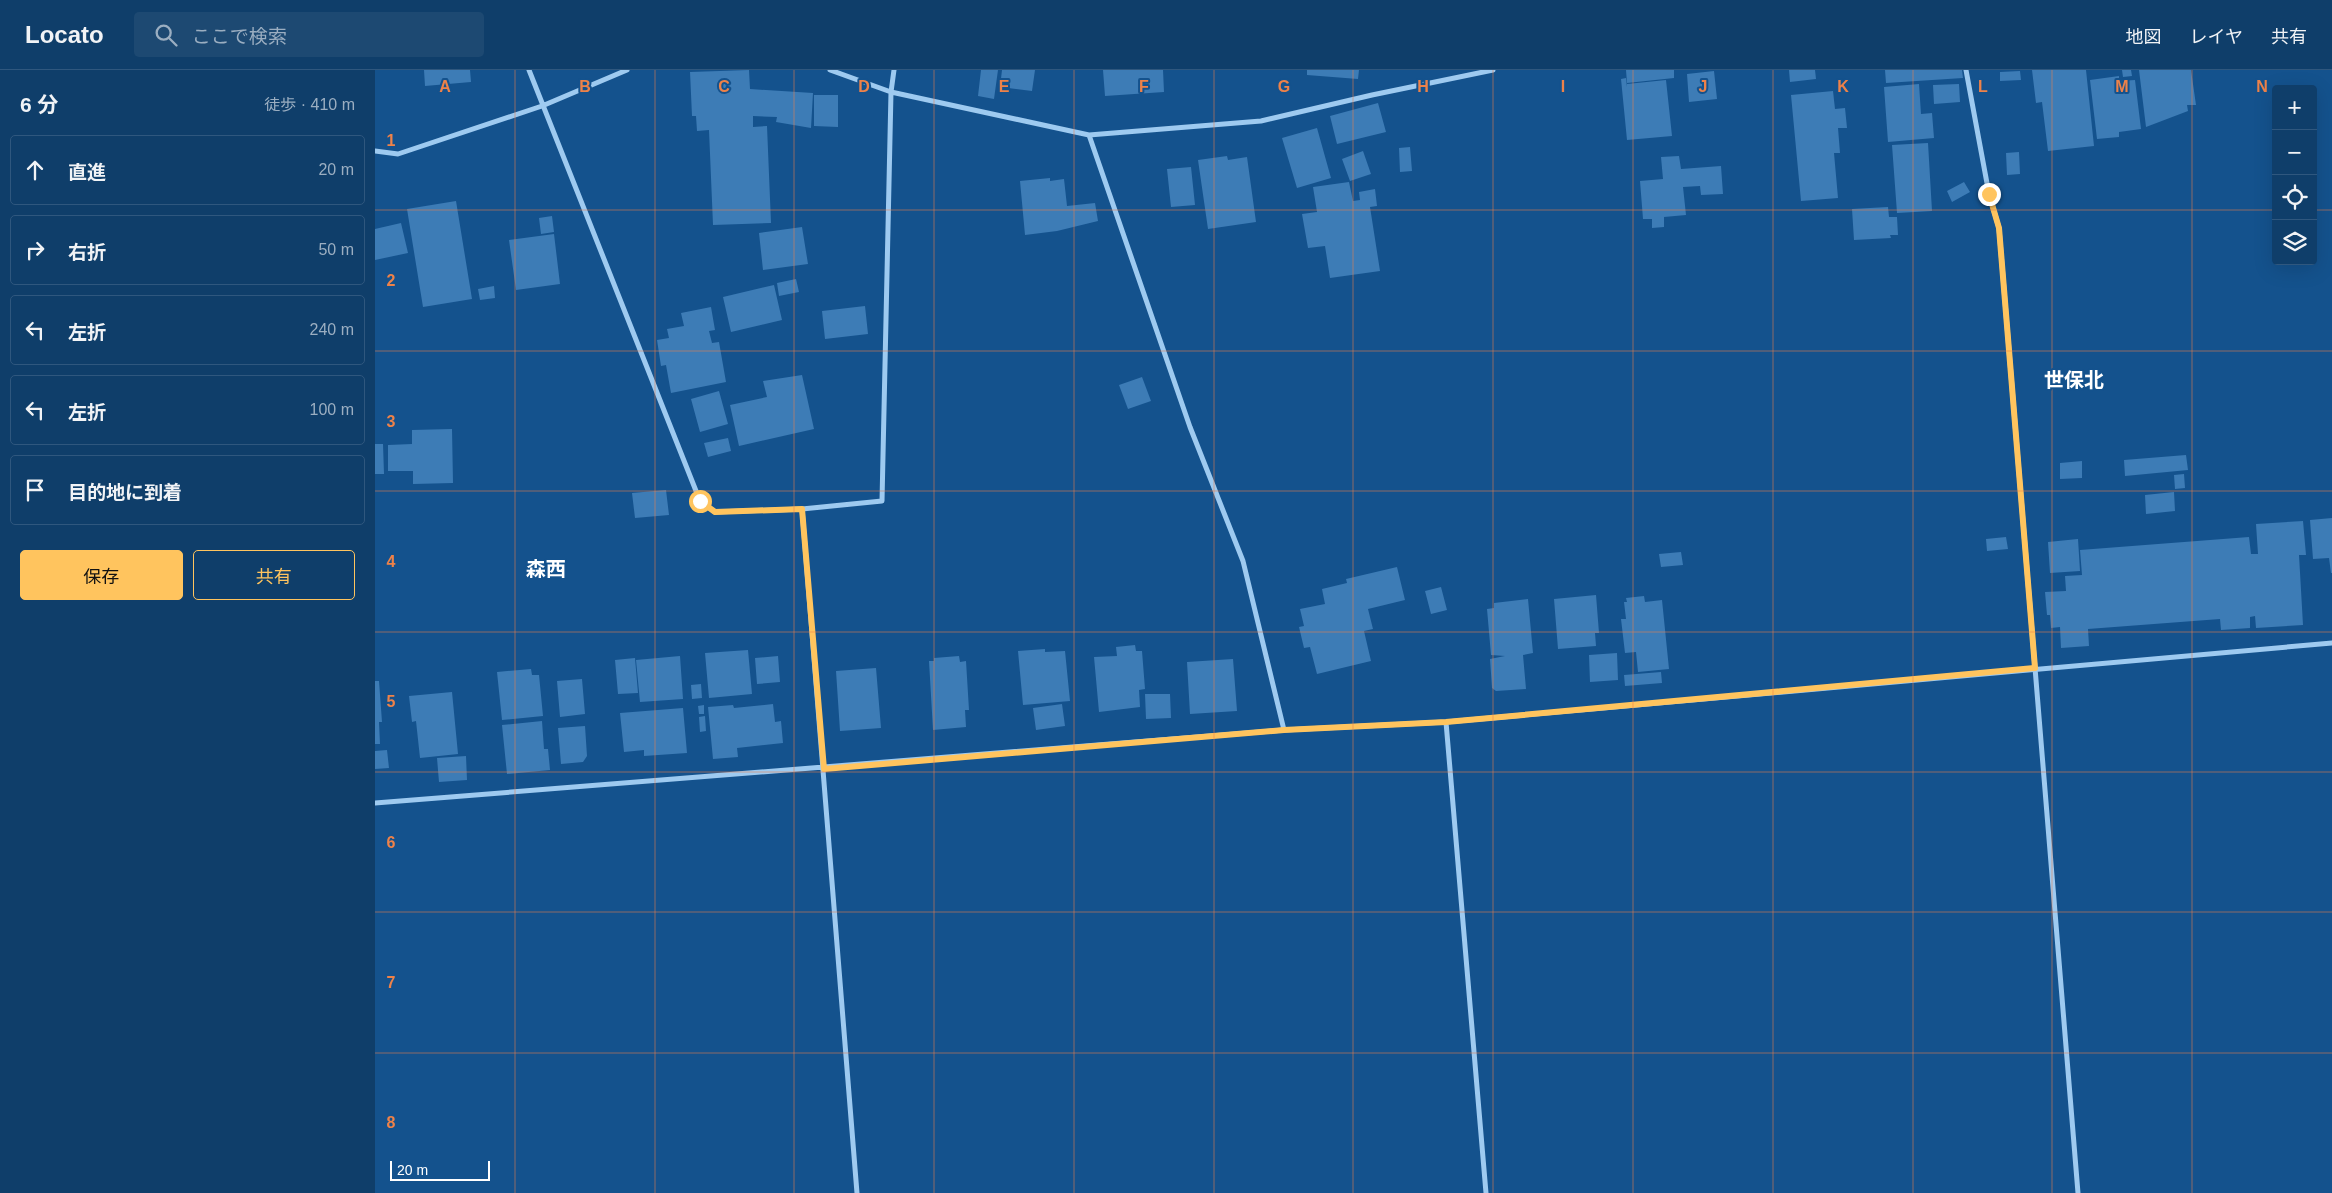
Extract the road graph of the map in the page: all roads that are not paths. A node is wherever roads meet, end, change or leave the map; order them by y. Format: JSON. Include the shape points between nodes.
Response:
{"nodes":[{"id":1,"x":529,"y":70,"type":"edge"},
{"id":2,"x":627,"y":70,"type":"edge"},
{"id":3,"x":830,"y":70,"type":"edge"},
{"id":4,"x":894,"y":70,"type":"edge"},
{"id":5,"x":1493,"y":70,"type":"edge"},
{"id":6,"x":1966,"y":70,"type":"edge"},
{"id":7,"x":891,"y":92,"type":"junction"},
{"id":8,"x":542,"y":106,"type":"junction"},
{"id":9,"x":1089,"y":135,"type":"junction"},
{"id":10,"x":375,"y":151,"type":"edge"},
{"id":11,"x":802,"y":509,"type":"junction"},
{"id":12,"x":2332,"y":643,"type":"edge"},
{"id":13,"x":2035,"y":668,"type":"junction"},
{"id":14,"x":1446,"y":722,"type":"junction"},
{"id":15,"x":1284,"y":730,"type":"junction"},
{"id":16,"x":824,"y":769,"type":"junction"},
{"id":17,"x":375,"y":803,"type":"edge"},
{"id":18,"x":857,"y":1193,"type":"edge"},
{"id":19,"x":1486,"y":1193,"type":"edge"},
{"id":20,"x":2078,"y":1193,"type":"edge"}],
"edges":[{"from":1,"to":8,"type":"street"},
{"from":2,"to":8,"type":"street"},
{"from":3,"to":7,"type":"street"},
{"from":4,"to":7,"type":"street"},
{"from":5,"to":9,"type":"street","via":[[1261,121]]},
{"from":6,"to":13,"type":"street","via":[[1989,194],[1999,228]]},
{"from":7,"to":9,"type":"street"},
{"from":7,"to":11,"type":"street","via":[[882,501]]},
{"from":8,"to":10,"type":"street","via":[[397,154]]},
{"from":8,"to":11,"type":"street","via":[[700,501],[715,512]]},
{"from":9,"to":15,"type":"street","via":[[1190,427],[1243,561]]},
{"from":11,"to":16,"type":"street"},
{"from":12,"to":13,"type":"street"},
{"from":13,"to":14,"type":"street"},
{"from":13,"to":20,"type":"street"},
{"from":14,"to":15,"type":"street"},
{"from":14,"to":19,"type":"street"},
{"from":15,"to":16,"type":"street"},
{"from":16,"to":17,"type":"street"},
{"from":16,"to":18,"type":"street"}]}
